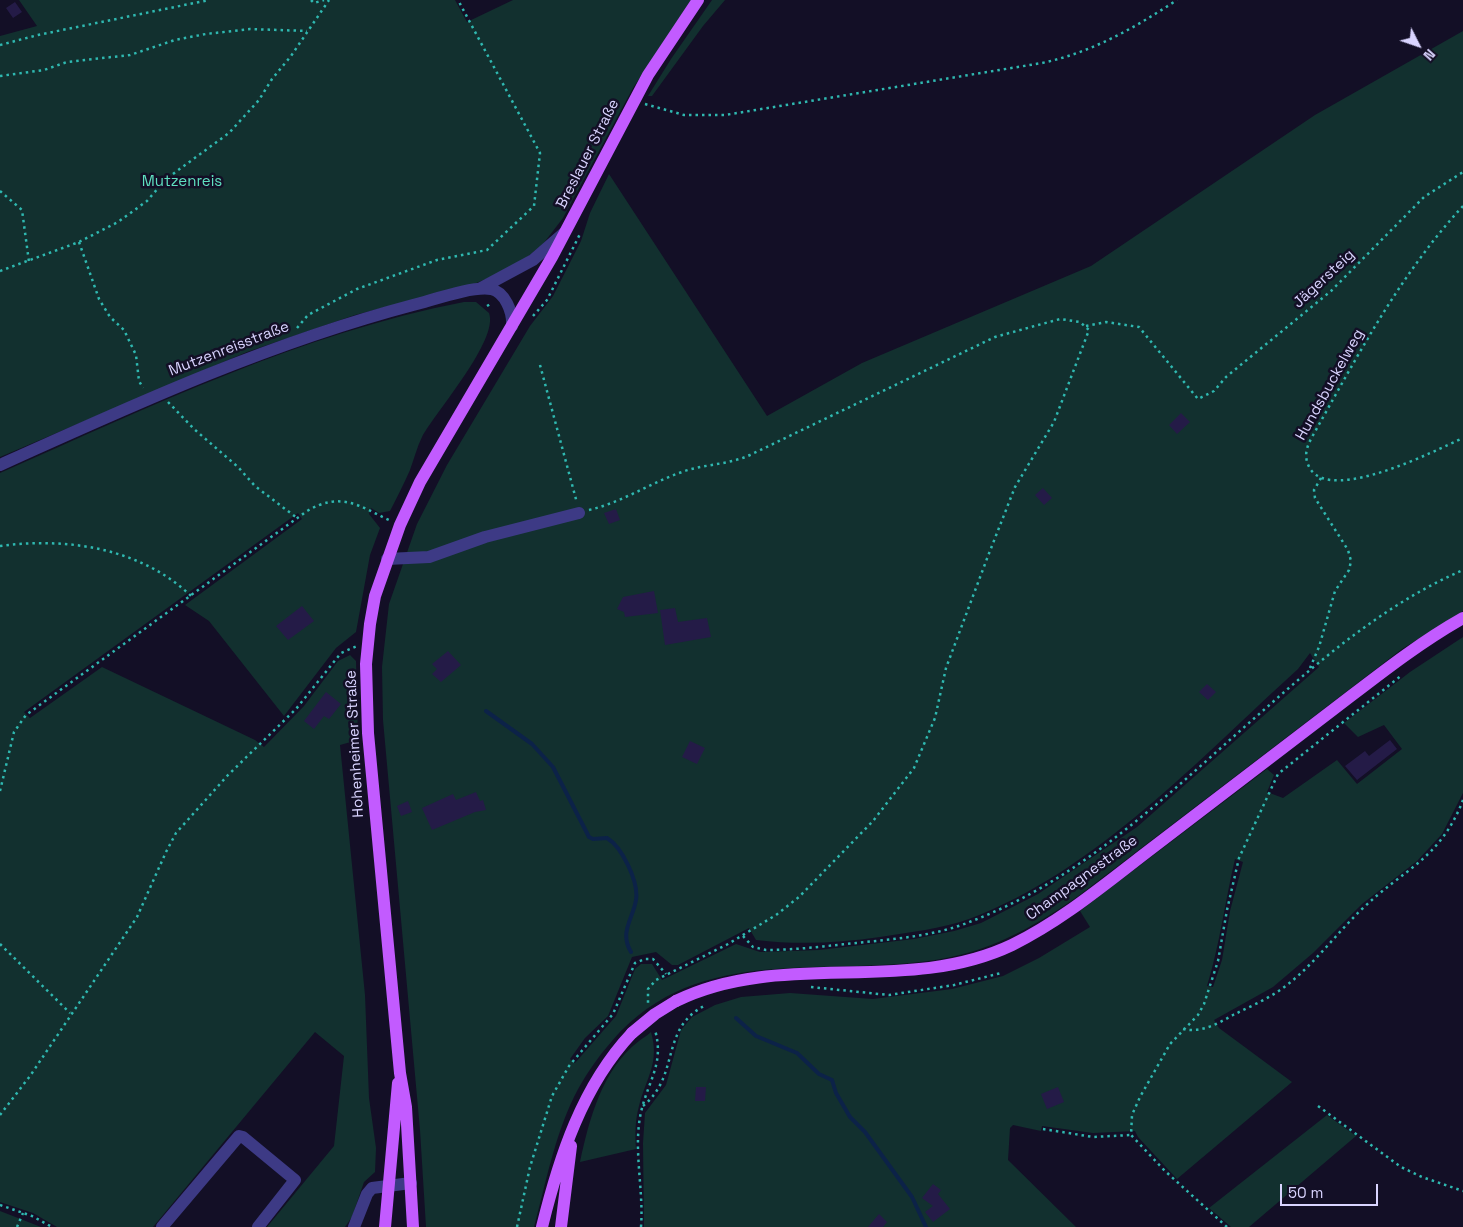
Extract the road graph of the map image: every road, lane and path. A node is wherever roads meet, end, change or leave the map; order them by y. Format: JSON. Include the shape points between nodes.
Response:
{"nodes":[{"id":1,"x":209,"y":0,"type":"edge"},
{"id":2,"x":311,"y":0,"type":"edge"},
{"id":3,"x":324,"y":0,"type":"edge"},
{"id":4,"x":330,"y":0,"type":"edge"},
{"id":5,"x":458,"y":0,"type":"edge"},
{"id":6,"x":698,"y":0,"type":"edge"},
{"id":7,"x":1177,"y":0,"type":"edge"},
{"id":8,"x":308,"y":31,"type":"junction"},
{"id":9,"x":0,"y":45,"type":"edge"},
{"id":10,"x":0,"y":76,"type":"edge"},
{"id":11,"x":634,"y":100,"type":"junction"},
{"id":12,"x":1463,"y":172,"type":"edge"},
{"id":13,"x":0,"y":191,"type":"edge"},
{"id":14,"x":1463,"y":206,"type":"edge"},
{"id":15,"x":567,"y":229,"type":"junction"},
{"id":16,"x":79,"y":242,"type":"junction"},
{"id":17,"x":29,"y":262,"type":"junction"},
{"id":18,"x":0,"y":271,"type":"edge"},
{"id":19,"x":479,"y":289,"type":"junction"},
{"id":20,"x":512,"y":326,"type":"junction"},
{"id":21,"x":1086,"y":326,"type":"junction"},
{"id":22,"x":297,"y":340,"type":"junction"},
{"id":23,"x":540,"y":365,"type":"dead end"},
{"id":24,"x":163,"y":392,"type":"junction"},
{"id":25,"x":150,"y":398,"type":"junction"},
{"id":26,"x":1463,"y":438,"type":"edge"},
{"id":27,"x":0,"y":464,"type":"edge"},
{"id":28,"x":1321,"y":478,"type":"junction"},
{"id":29,"x":579,"y":512,"type":"junction"},
{"id":30,"x":297,"y":518,"type":"junction"},
{"id":31,"x":400,"y":525,"type":"junction"},
{"id":32,"x":0,"y":546,"type":"edge"},
{"id":33,"x":387,"y":559,"type":"junction"},
{"id":34,"x":1463,"y":570,"type":"edge"},
{"id":35,"x":191,"y":596,"type":"junction"},
{"id":36,"x":1463,"y":618,"type":"edge"},
{"id":37,"x":368,"y":643,"type":"junction"},
{"id":38,"x":1309,"y":670,"type":"junction"},
{"id":39,"x":1408,"y":670,"type":"dead end"},
{"id":40,"x":0,"y":791,"type":"edge"},
{"id":41,"x":1463,"y":800,"type":"edge"},
{"id":42,"x":743,"y":936,"type":"junction"},
{"id":43,"x":0,"y":944,"type":"edge"},
{"id":44,"x":1001,"y":973,"type":"dead end"},
{"id":45,"x":807,"y":987,"type":"dead end"},
{"id":46,"x":713,"y":1001,"type":"dead end"},
{"id":47,"x":71,"y":1013,"type":"junction"},
{"id":48,"x":1183,"y":1029,"type":"junction"},
{"id":49,"x":656,"y":1034,"type":"dead end"},
{"id":50,"x":400,"y":1073,"type":"junction"},
{"id":51,"x":1318,"y":1106,"type":"dead end"},
{"id":52,"x":642,"y":1107,"type":"junction"},
{"id":53,"x":0,"y":1115,"type":"edge"},
{"id":54,"x":1043,"y":1129,"type":"dead end"},
{"id":55,"x":572,"y":1133,"type":"junction"},
{"id":56,"x":1131,"y":1135,"type":"junction"},
{"id":57,"x":411,"y":1183,"type":"junction"},
{"id":58,"x":388,"y":1185,"type":"junction"},
{"id":59,"x":1463,"y":1190,"type":"edge"},
{"id":60,"x":0,"y":1206,"type":"edge"},
{"id":61,"x":23,"y":1213,"type":"junction"},
{"id":62,"x":17,"y":1227,"type":"edge"},
{"id":63,"x":52,"y":1227,"type":"edge"},
{"id":64,"x":162,"y":1227,"type":"edge"},
{"id":65,"x":258,"y":1227,"type":"edge"},
{"id":66,"x":354,"y":1227,"type":"edge"},
{"id":67,"x":385,"y":1227,"type":"edge"},
{"id":68,"x":413,"y":1227,"type":"edge"},
{"id":69,"x":516,"y":1227,"type":"edge"},
{"id":70,"x":542,"y":1227,"type":"edge"},
{"id":71,"x":562,"y":1227,"type":"edge"},
{"id":72,"x":641,"y":1227,"type":"edge"},
{"id":73,"x":1227,"y":1227,"type":"edge"}],
"edges":[{"from":1,"to":9,"type":"path"},
{"from":2,"to":3,"type":"path","via":[[314,3]]},
{"from":4,"to":8,"type":"path"},
{"from":5,"to":22,"type":"path","via":[[540,153],[534,206],[487,250],[444,258],[357,289],[308,315],[297,328]]},
{"from":6,"to":11,"type":"main road","name":"Breslauer Straße"},
{"from":7,"to":11,"type":"path","via":[[1107,42],[1042,63],[712,116],[676,114]]},
{"from":8,"to":10,"type":"path","via":[[250,29],[206,34],[130,55],[66,62],[44,70]]},
{"from":8,"to":16,"type":"path","via":[[259,100],[231,130],[166,179],[133,212]]},
{"from":11,"to":15,"type":"main road","name":"Breslauer Straße"},
{"from":12,"to":21,"type":"path","name":"Jägersteig","via":[[1424,197],[1331,291],[1226,377],[1214,391],[1198,399],[1139,327],[1106,322]]},
{"from":13,"to":17,"type":"path","via":[[22,210]]},
{"from":14,"to":28,"type":"path","name":"Hundsbuckelweg","via":[[1391,300],[1312,437],[1306,450],[1306,460]]},
{"from":15,"to":19,"type":"street","name":"Mutzenreisstraße","via":[[533,260]]},
{"from":15,"to":20,"type":"main road","name":"Breslauer Straße"},
{"from":16,"to":17,"type":"path"},
{"from":16,"to":25,"type":"path","via":[[100,299],[110,317],[126,332],[136,355],[139,382]]},
{"from":17,"to":18,"type":"path"},
{"from":19,"to":20,"type":"street","via":[[501,295],[508,306]]},
{"from":19,"to":22,"type":"street","name":"Mutzenreisstraße","via":[[371,316]]},
{"from":20,"to":31,"type":"main road","name":"Hohenheimer Straße","via":[[424,475]]},
{"from":21,"to":29,"type":"path","via":[[1076,320],[1060,319],[996,337],[750,456],[686,470],[621,500]]},
{"from":21,"to":42,"type":"path","via":[[1088,338],[1054,422],[1015,487],[988,556],[946,668],[938,709],[917,764],[873,821],[807,890]]},
{"from":22,"to":24,"type":"street","name":"Mutzenreisstraße"},
{"from":23,"to":29,"type":"path"},
{"from":24,"to":25,"type":"street","name":"Mutzenreisstraße"},
{"from":24,"to":30,"type":"path","via":[[170,406],[194,429],[255,486]]},
{"from":25,"to":27,"type":"street","name":"Mutzenreisstraße"},
{"from":26,"to":28,"type":"path","via":[[1370,475],[1339,481]]},
{"from":28,"to":38,"type":"path","via":[[1314,492],[1315,498],[1348,550],[1351,561],[1350,570],[1335,591]]},
{"from":29,"to":33,"type":"street","via":[[485,537],[429,557]]},
{"from":30,"to":31,"type":"path","via":[[321,504],[350,502]]},
{"from":30,"to":35,"type":"path"},
{"from":31,"to":33,"type":"main road","name":"Hohenheimer Straße"},
{"from":32,"to":35,"type":"path","via":[[55,543],[116,553],[143,562],[173,579]]},
{"from":33,"to":37,"type":"main road","name":"Hohenheimer Straße","via":[[373,604]]},
{"from":34,"to":38,"type":"path","via":[[1390,609]]},
{"from":35,"to":40,"type":"path","via":[[21,720],[14,732]]},
{"from":36,"to":55,"type":"main road","name":"Champagnestraße","bridge":true,"via":[[1392,665],[1084,900],[1013,944],[958,963],[920,970],[740,979],[676,1001],[632,1033],[613,1054],[595,1080]]},
{"from":37,"to":47,"type":"path","via":[[341,652],[296,709],[190,815],[170,842],[137,917]]},
{"from":37,"to":50,"type":"main road","name":"Hohenheimer Straße","via":[[368,733]]},
{"from":38,"to":42,"type":"path","via":[[1136,823],[1057,878],[997,910],[971,922],[925,934],[824,947],[761,949],[753,947]]},
{"from":39,"to":48,"type":"path","via":[[1278,774],[1239,858],[1218,962],[1204,1004]]},
{"from":41,"to":48,"type":"path","via":[[1453,824],[1434,849],[1362,909],[1298,976],[1277,992],[1212,1026],[1196,1032]]},
{"from":42,"to":69,"type":"path","via":[[666,974],[653,960],[635,963],[613,1014],[563,1076],[549,1104]]},
{"from":43,"to":47,"type":"path"},
{"from":44,"to":45,"type":"path","via":[[896,995]]},
{"from":46,"to":52,"type":"path","via":[[692,1012],[680,1025],[663,1082]]},
{"from":47,"to":53,"type":"path"},
{"from":48,"to":56,"type":"path","via":[[1170,1044],[1136,1104],[1130,1121]]},
{"from":49,"to":52,"type":"path","via":[[658,1060]]},
{"from":50,"to":57,"type":"main road","name":"Hohenheimer Straße","via":[[406,1107]]},
{"from":50,"to":58,"type":"main road","name":"Hohenheimer Straße"},
{"from":51,"to":59,"type":"path","via":[[1401,1167]]},
{"from":52,"to":72,"type":"path","via":[[638,1130]]},
{"from":54,"to":56,"type":"path","via":[[1093,1137]]},
{"from":55,"to":70,"type":"main road","name":"Champagnestraße","via":[[553,1180]]},
{"from":55,"to":71,"type":"main road","name":"Champagnestraße"},
{"from":56,"to":73,"type":"path"},
{"from":57,"to":58,"type":"street"},
{"from":57,"to":68,"type":"main road","name":"Hohenheimer Straße"},
{"from":58,"to":66,"type":"street","via":[[369,1190]]},
{"from":58,"to":67,"type":"main road","name":"Hohenheimer Straße"},
{"from":60,"to":61,"type":"path"},
{"from":61,"to":62,"type":"path"},
{"from":61,"to":63,"type":"path"},
{"from":64,"to":65,"type":"street","via":[[239,1136],[295,1180]]}]}
